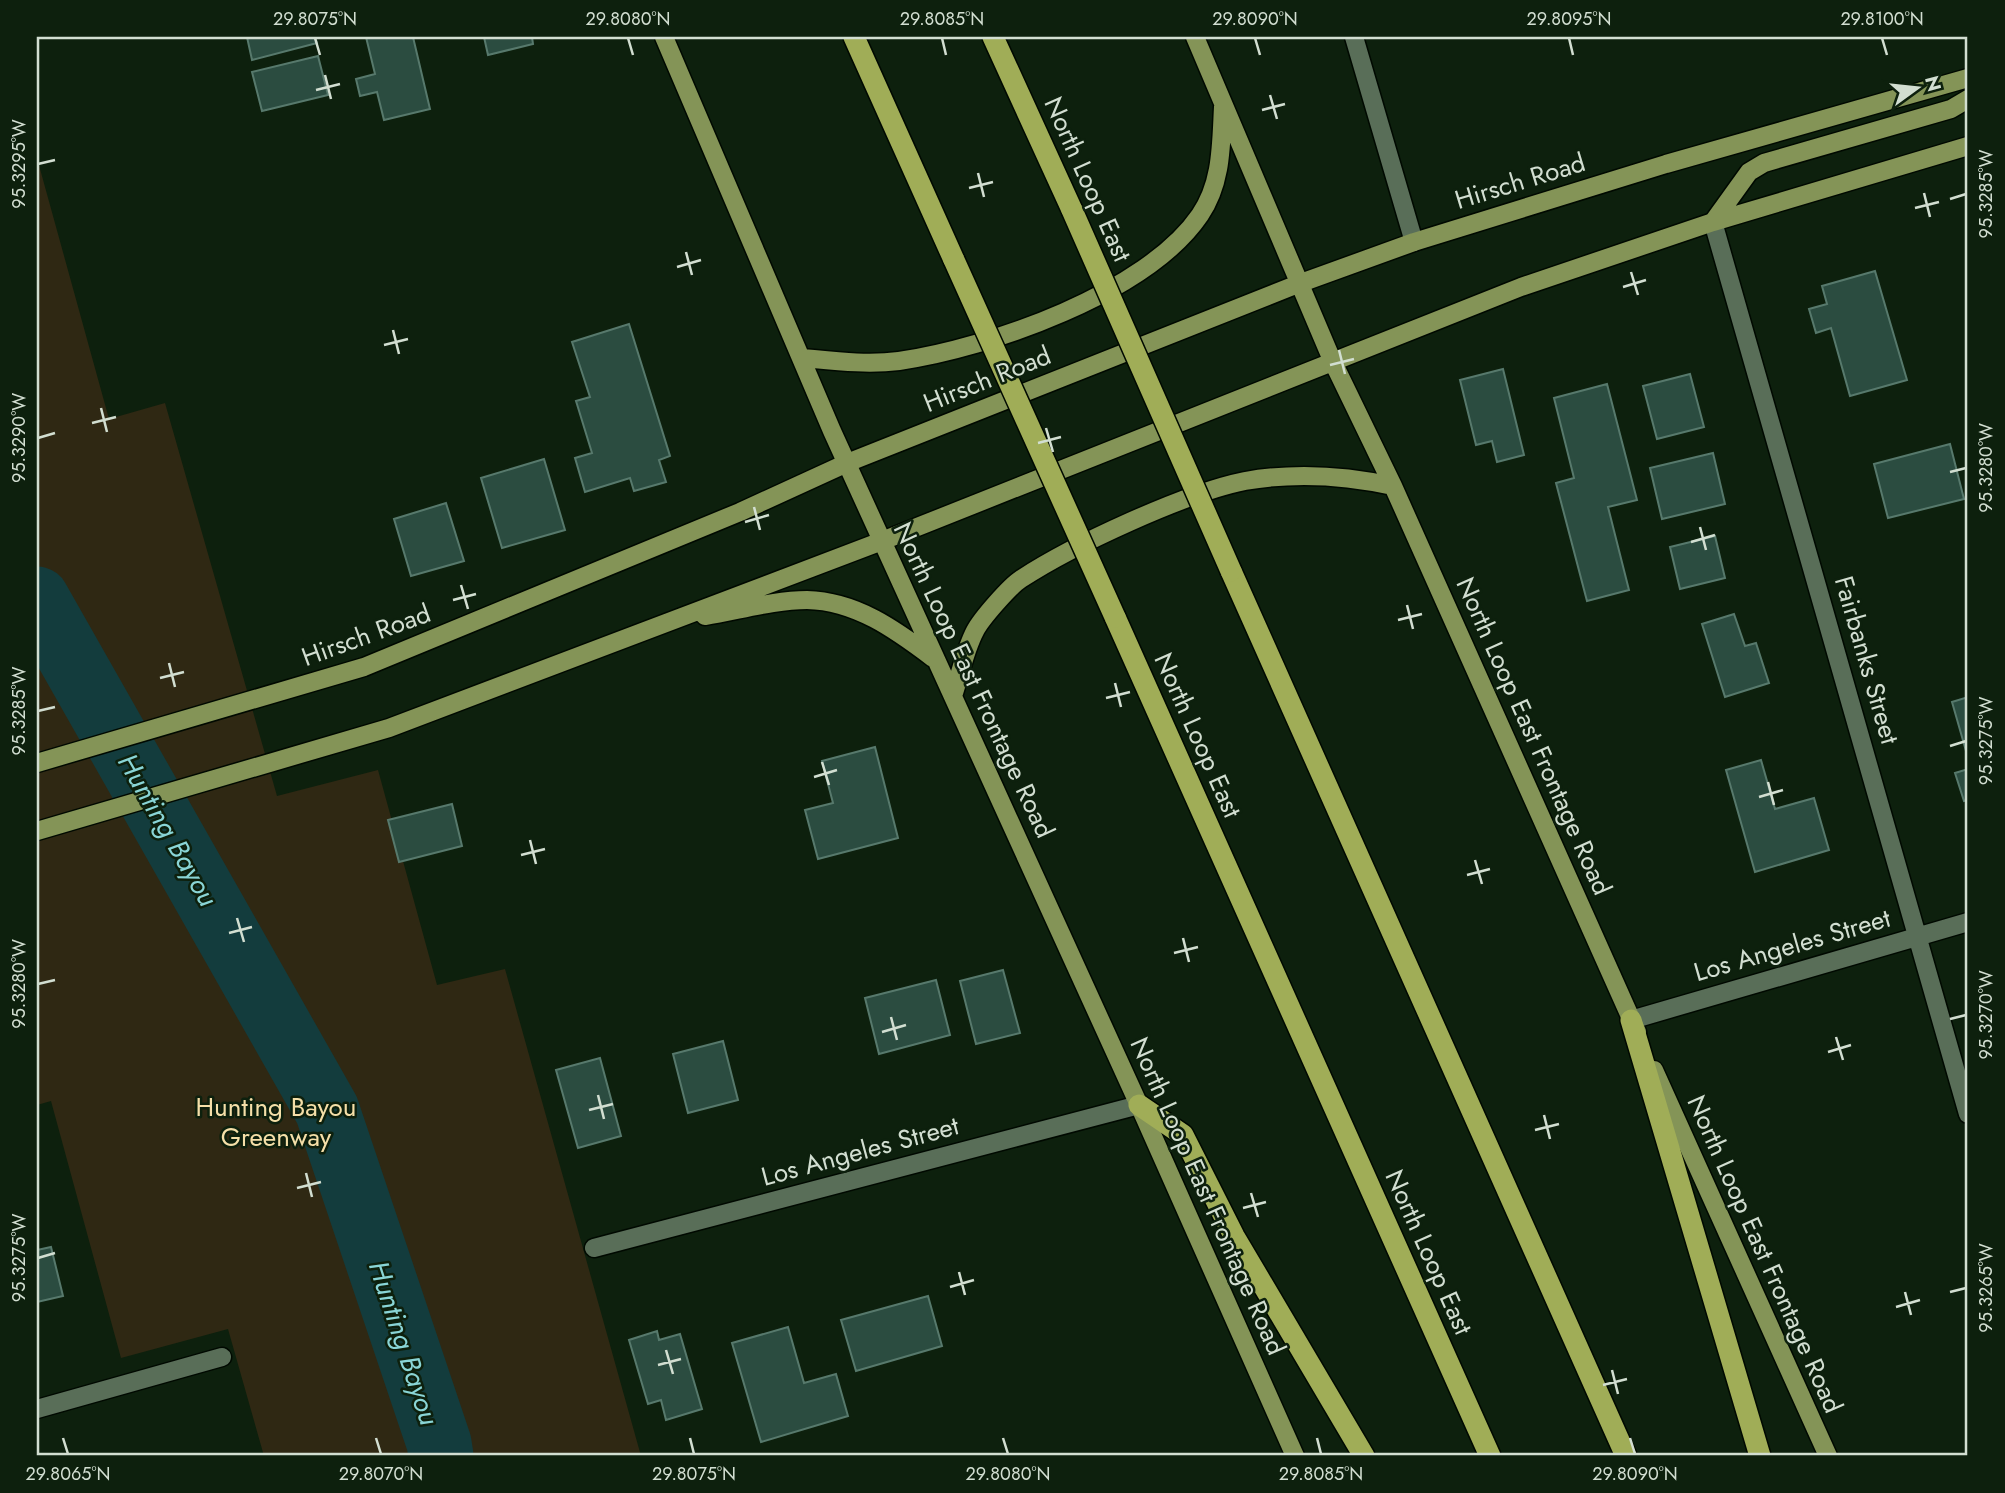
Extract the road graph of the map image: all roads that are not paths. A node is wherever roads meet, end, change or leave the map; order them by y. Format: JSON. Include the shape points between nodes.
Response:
{"nodes":[{"id":1,"x":664,"y":37,"type":"edge"},
{"id":2,"x":854,"y":37,"type":"edge"},
{"id":3,"x":993,"y":37,"type":"edge"},
{"id":4,"x":1195,"y":37,"type":"edge"},
{"id":5,"x":1354,"y":37,"type":"edge"},
{"id":6,"x":1968,"y":78,"type":"edge"},
{"id":7,"x":1968,"y":99,"type":"edge"},
{"id":8,"x":1223,"y":104,"type":"junction"},
{"id":9,"x":1968,"y":146,"type":"edge"},
{"id":10,"x":1713,"y":222,"type":"junction"},
{"id":11,"x":1415,"y":242,"type":"junction"},
{"id":12,"x":1298,"y":284,"type":"junction"},
{"id":13,"x":803,"y":358,"type":"junction"},
{"id":14,"x":1332,"y":360,"type":"junction"},
{"id":15,"x":847,"y":463,"type":"junction"},
{"id":16,"x":1393,"y":486,"type":"junction"},
{"id":17,"x":881,"y":541,"type":"junction"},
{"id":18,"x":670,"y":622,"type":"junction"},
{"id":19,"x":936,"y":660,"type":"junction"},
{"id":20,"x":953,"y":696,"type":"junction"},
{"id":21,"x":37,"y":763,"type":"edge"},
{"id":22,"x":37,"y":831,"type":"edge"},
{"id":23,"x":1968,"y":922,"type":"edge"},
{"id":24,"x":1919,"y":935,"type":"junction"},
{"id":25,"x":1631,"y":1020,"type":"junction"},
{"id":26,"x":1139,"y":1105,"type":"junction"},
{"id":27,"x":1968,"y":1114,"type":"edge"},
{"id":28,"x":594,"y":1248,"type":"dead end"},
{"id":29,"x":222,"y":1357,"type":"dead end"},
{"id":30,"x":37,"y":1409,"type":"edge"},
{"id":31,"x":1295,"y":1456,"type":"edge"},
{"id":32,"x":1364,"y":1456,"type":"edge"},
{"id":33,"x":1490,"y":1456,"type":"edge"},
{"id":34,"x":1626,"y":1456,"type":"edge"},
{"id":35,"x":1760,"y":1456,"type":"edge"},
{"id":36,"x":1828,"y":1456,"type":"edge"}],
"edges":[{"from":1,"to":13,"type":"main road","name":"North Loop East Frontage Road"},
{"from":2,"to":33,"type":"highway","name":"North Loop East","bridge":true},
{"from":3,"to":34,"type":"highway","name":"North Loop East","bridge":true},
{"from":4,"to":8,"type":"main road","name":"North Loop East Frontage Road"},
{"from":5,"to":11,"type":"street"},
{"from":6,"to":11,"type":"main road","name":"Hirsch Road","via":[[1640,171]]},
{"from":7,"to":10,"type":"main road","via":[[1951,109],[1764,163],[1749,172]]},
{"from":8,"to":12,"type":"main road","name":"North Loop East Frontage Road"},
{"from":8,"to":13,"type":"main road","via":[[1219,172],[1200,215],[1160,258],[1083,305],[1000,337],[899,361]]},
{"from":9,"to":10,"type":"main road"},
{"from":10,"to":14,"type":"main road","via":[[1521,287]]},
{"from":10,"to":24,"type":"street","name":"Fairbanks Street"},
{"from":11,"to":12,"type":"main road","name":"Hirsch Road"},
{"from":12,"to":14,"type":"main road","name":"North Loop East Frontage Road"},
{"from":12,"to":15,"type":"main road","name":"Hirsch Road"},
{"from":13,"to":15,"type":"main road","name":"North Loop East Frontage Road"},
{"from":14,"to":16,"type":"main road","name":"North Loop East Frontage Road"},
{"from":14,"to":17,"type":"main road"},
{"from":15,"to":17,"type":"main road","name":"North Loop East Frontage Road"},
{"from":15,"to":21,"type":"main road","name":"Hirsch Road","via":[[364,667]]},
{"from":16,"to":20,"type":"main road","via":[[1345,475],[1244,482],[1171,506],[1089,542],[1019,580],[975,629]]},
{"from":16,"to":25,"type":"main road","name":"North Loop East Frontage Road"},
{"from":17,"to":18,"type":"main road"},
{"from":17,"to":19,"type":"main road","name":"North Loop East Frontage Road"},
{"from":18,"to":19,"type":"main road","via":[[817,601],[869,615]]},
{"from":18,"to":22,"type":"main road","via":[[389,728]]},
{"from":19,"to":20,"type":"main road","name":"North Loop East Frontage Road"},
{"from":20,"to":26,"type":"main road","name":"North Loop East Frontage Road"},
{"from":23,"to":24,"type":"street","name":"Los Angeles Street"},
{"from":24,"to":25,"type":"street","name":"Los Angeles Street"},
{"from":24,"to":27,"type":"street","name":"Fairbanks Street"},
{"from":25,"to":35,"type":"highway"},
{"from":25,"to":36,"type":"main road","name":"North Loop East Frontage Road"},
{"from":26,"to":28,"type":"street","name":"Los Angeles Street"},
{"from":26,"to":31,"type":"main road","name":"North Loop East Frontage Road"},
{"from":26,"to":32,"type":"highway","via":[[1183,1135],[1234,1236]]},
{"from":29,"to":30,"type":"street"}]}
